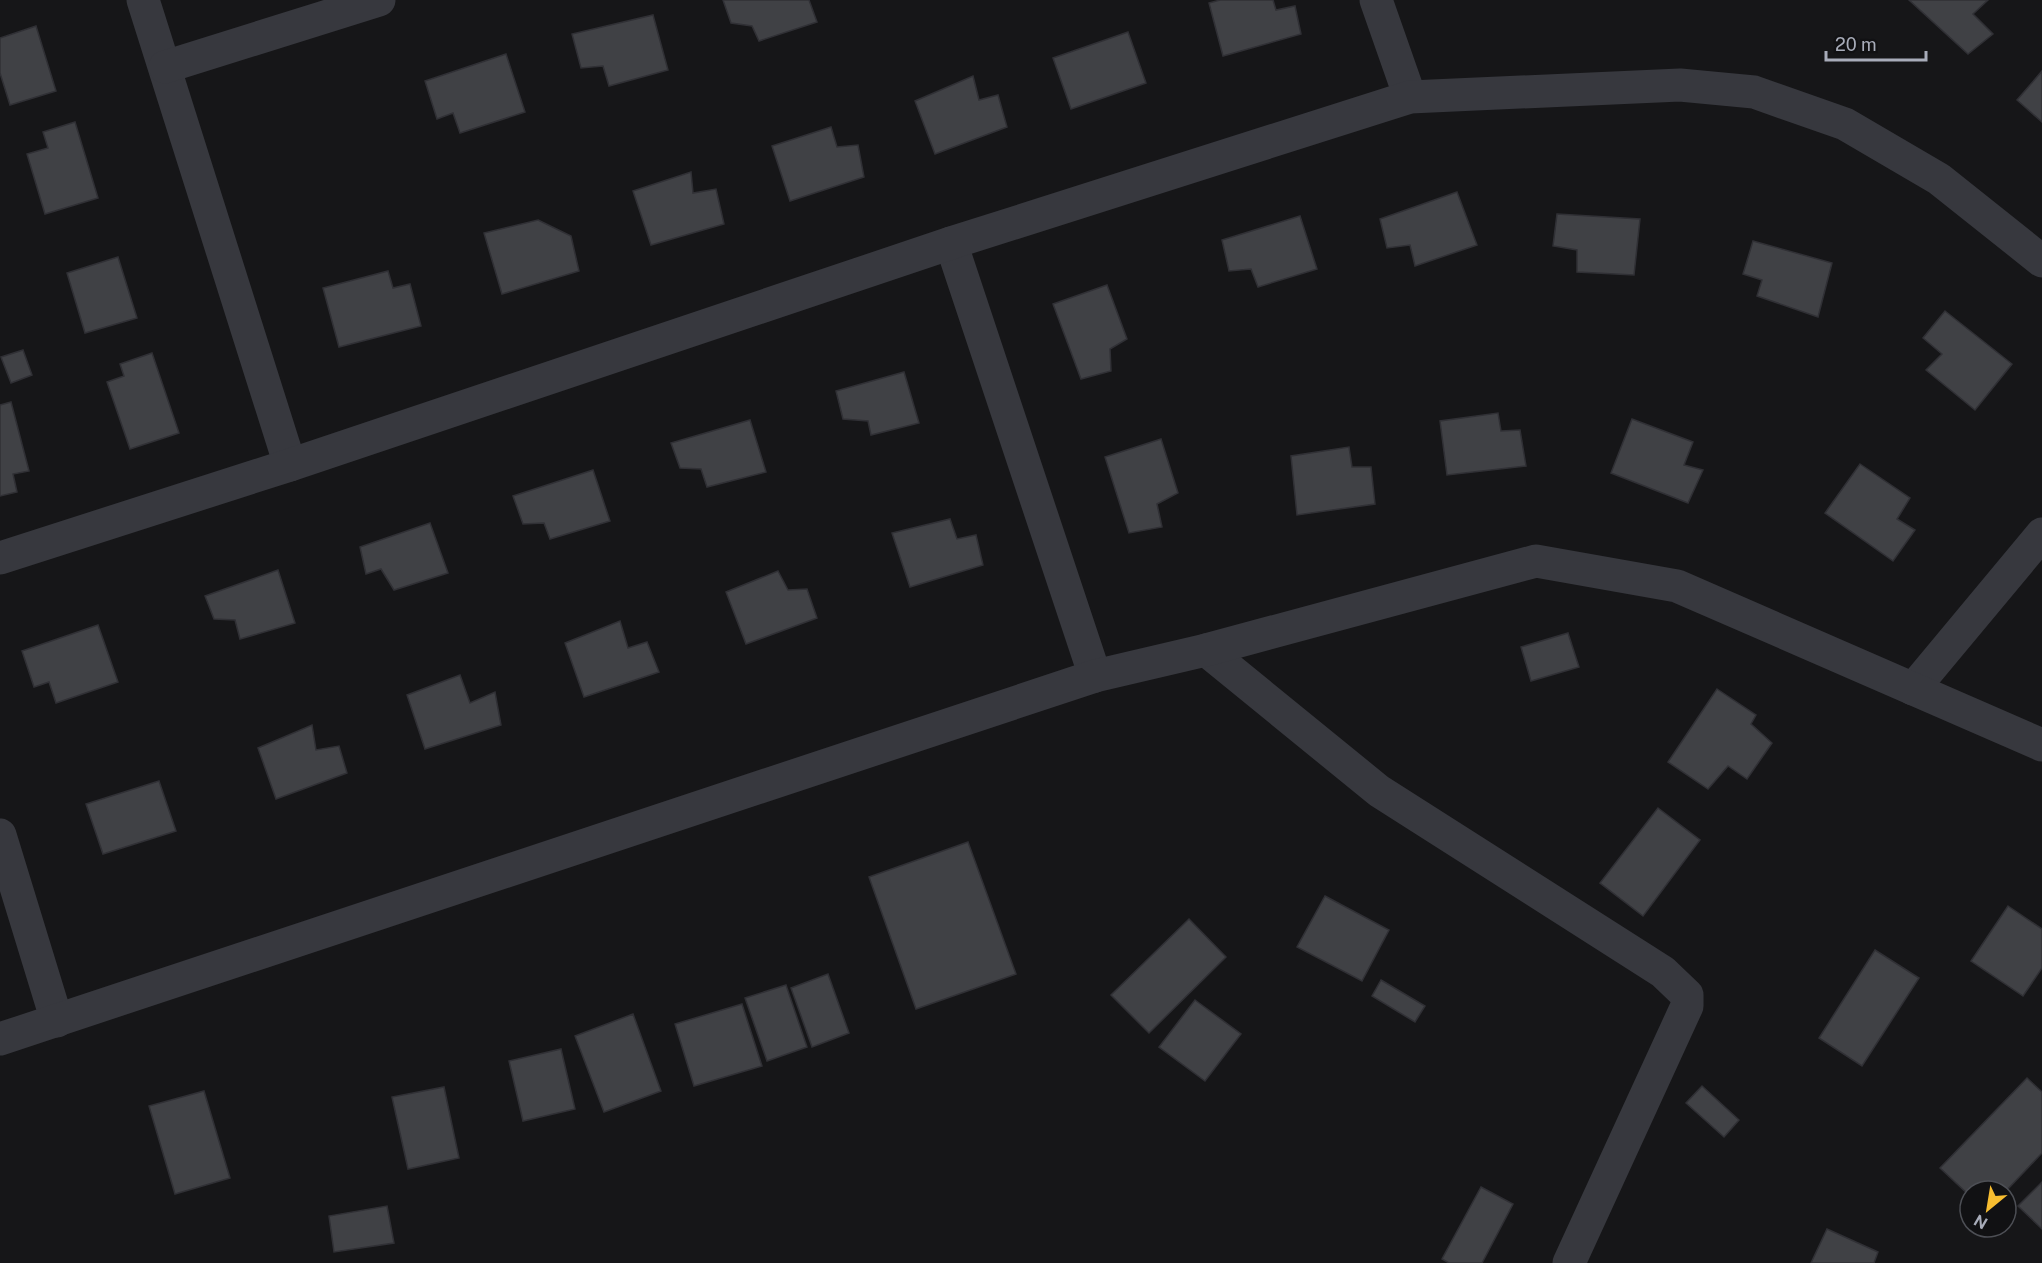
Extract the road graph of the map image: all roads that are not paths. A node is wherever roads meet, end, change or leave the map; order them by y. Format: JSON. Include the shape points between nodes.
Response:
{"nodes":[{"id":1,"x":143,"y":0,"type":"edge"},
{"id":2,"x":379,"y":0,"type":"edge"},
{"id":3,"x":1376,"y":0,"type":"edge"},
{"id":4,"x":165,"y":67,"type":"junction"},
{"id":5,"x":1410,"y":97,"type":"junction"},
{"id":6,"x":951,"y":243,"type":"junction"},
{"id":7,"x":2042,"y":261,"type":"edge"},
{"id":8,"x":291,"y":465,"type":"junction"},
{"id":9,"x":2042,"y":534,"type":"edge"},
{"id":10,"x":0,"y":558,"type":"edge"},
{"id":11,"x":1206,"y":650,"type":"junction"},
{"id":12,"x":1095,"y":676,"type":"junction"},
{"id":13,"x":1913,"y":689,"type":"junction"},
{"id":14,"x":2042,"y":745,"type":"edge"},
{"id":15,"x":0,"y":835,"type":"edge"},
{"id":16,"x":57,"y":1021,"type":"junction"},
{"id":17,"x":0,"y":1039,"type":"edge"},
{"id":18,"x":1569,"y":1263,"type":"edge"}],
"edges":[{"from":1,"to":4,"type":"street"},
{"from":2,"to":4,"type":"street"},
{"from":3,"to":5,"type":"street"},
{"from":4,"to":8,"type":"street"},
{"from":5,"to":6,"type":"street"},
{"from":5,"to":7,"type":"street","via":[[1680,86],[1754,92],[1845,124],[1892,151],[1939,179]]},
{"from":6,"to":8,"type":"street"},
{"from":6,"to":12,"type":"street"},
{"from":8,"to":10,"type":"street"},
{"from":9,"to":13,"type":"street"},
{"from":11,"to":12,"type":"street"},
{"from":11,"to":13,"type":"street","via":[[1536,561],[1677,586]]},
{"from":11,"to":18,"type":"street","via":[[1379,791],[1663,972],[1687,995],[1687,1006]]},
{"from":12,"to":16,"type":"street"},
{"from":13,"to":14,"type":"street"},
{"from":15,"to":16,"type":"street"},
{"from":16,"to":17,"type":"street"}]}
